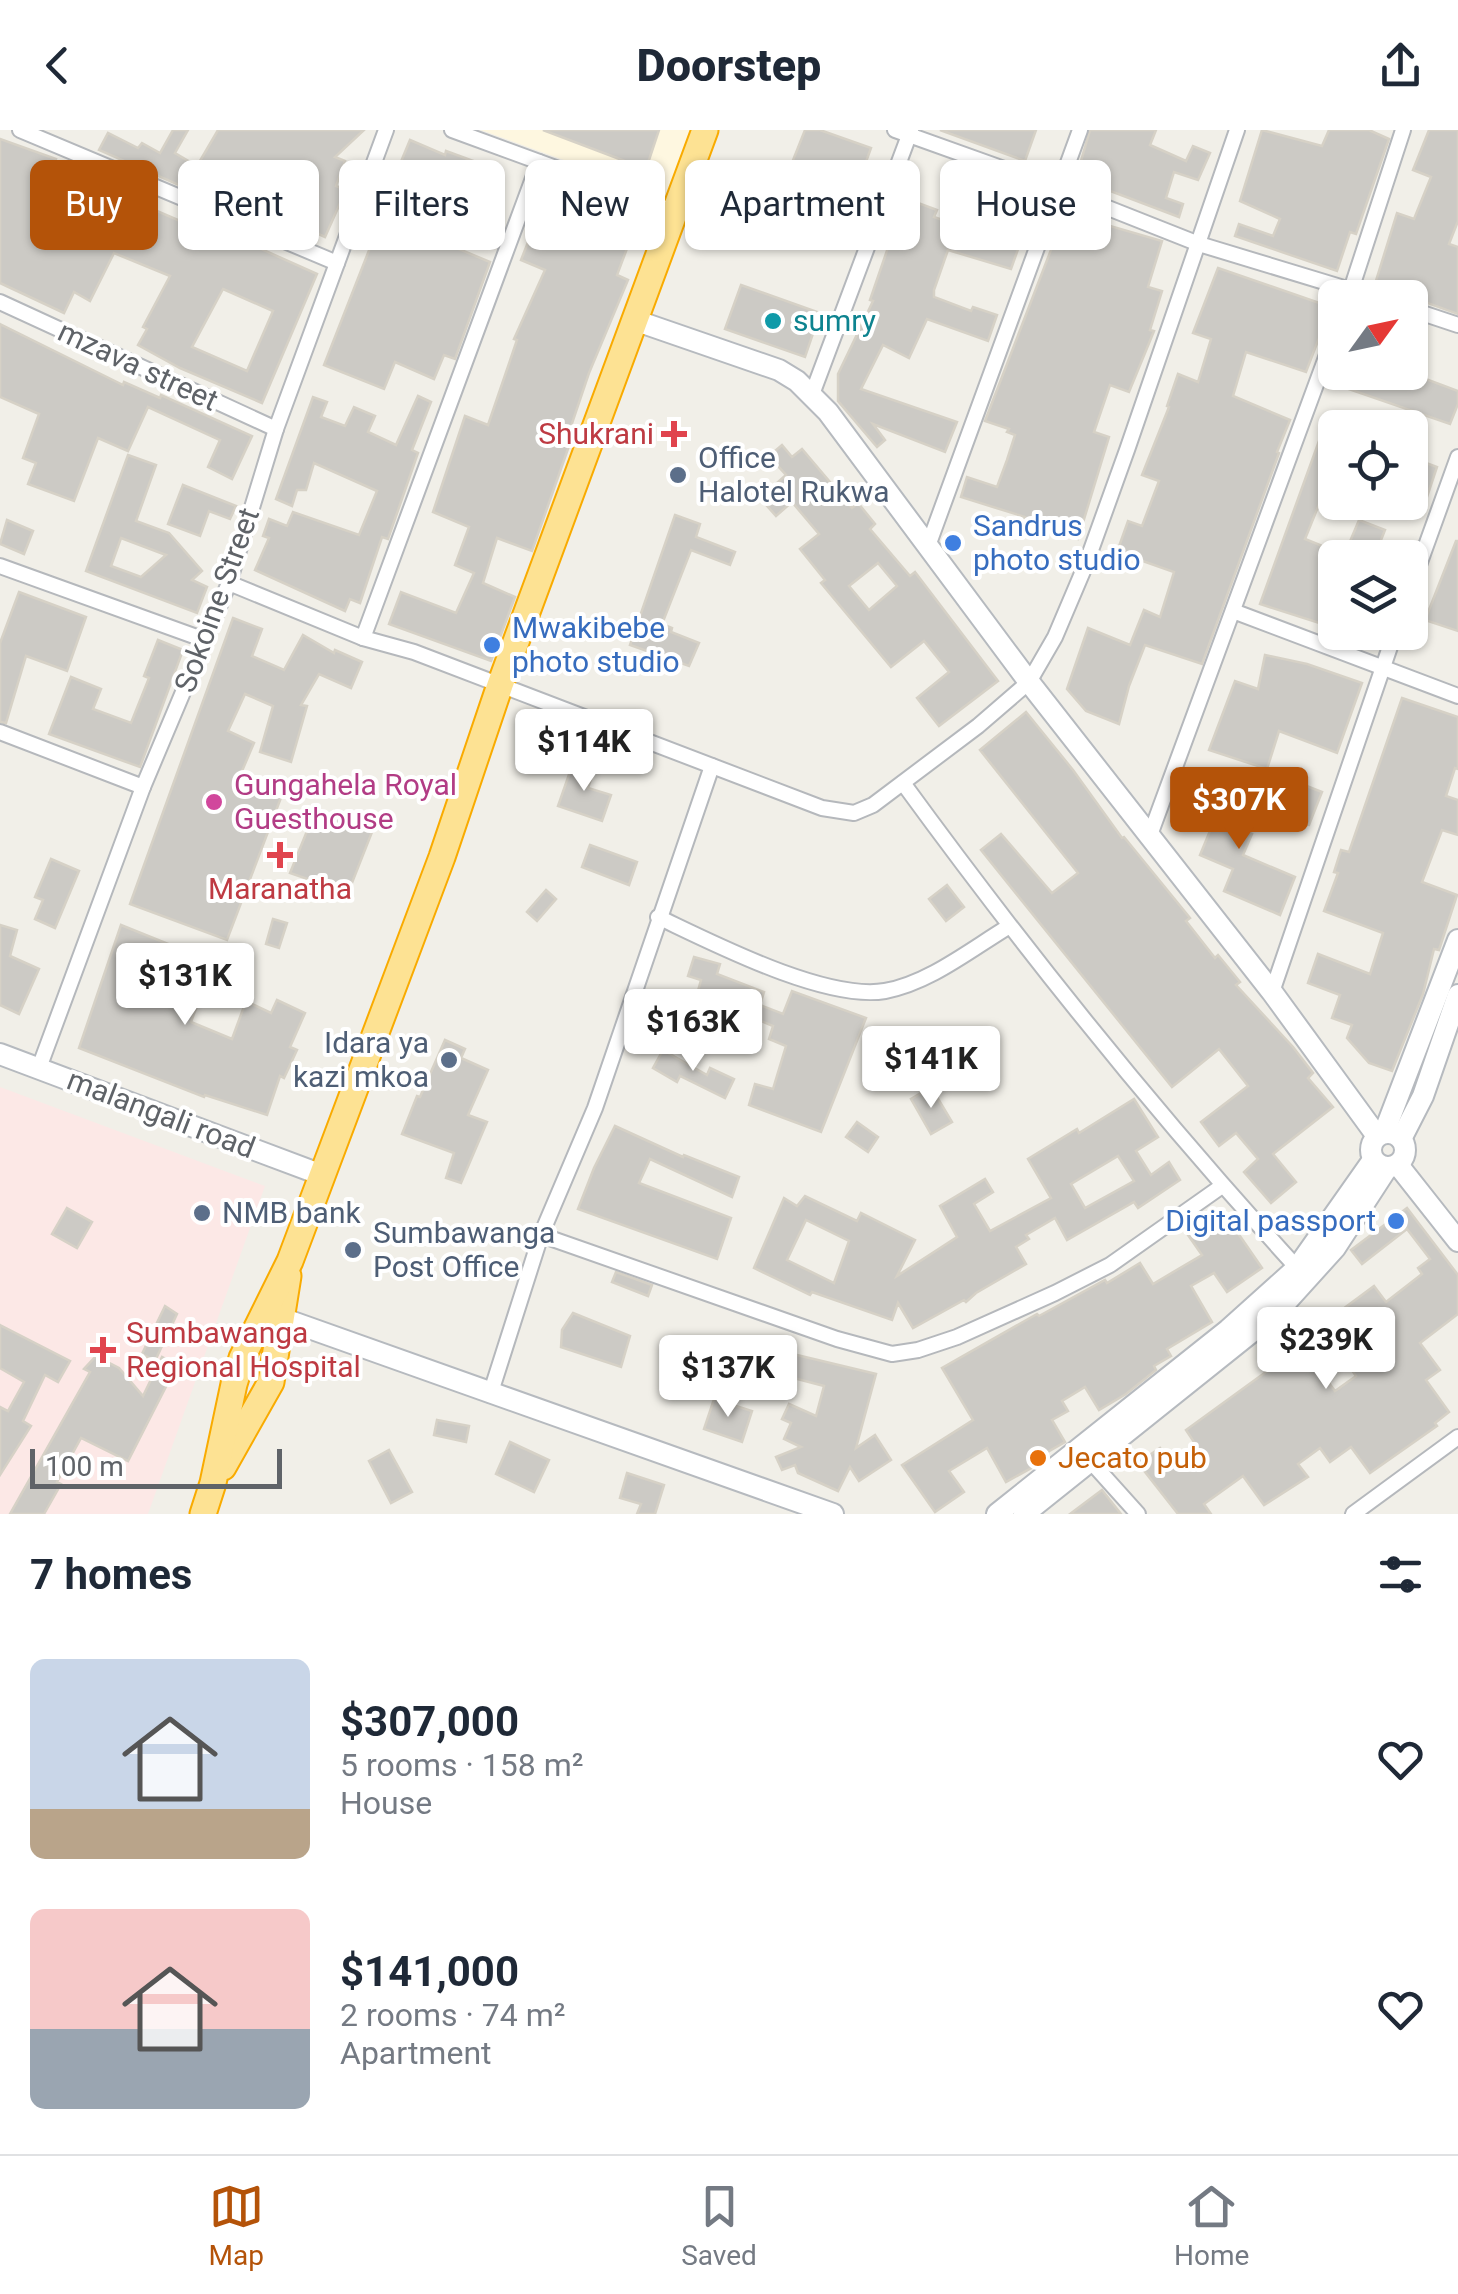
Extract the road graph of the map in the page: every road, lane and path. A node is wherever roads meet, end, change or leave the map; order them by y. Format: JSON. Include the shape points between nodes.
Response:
{"nodes":[{"id":1,"x":20,"y":130,"type":"edge"},
{"id":2,"x":386,"y":130,"type":"edge"},
{"id":3,"x":452,"y":130,"type":"edge"},
{"id":4,"x":705,"y":130,"type":"edge"},
{"id":5,"x":1080,"y":130,"type":"edge"},
{"id":6,"x":1237,"y":130,"type":"edge"},
{"id":7,"x":1403,"y":130,"type":"edge"},
{"id":8,"x":906,"y":132,"type":"edge"},
{"id":9,"x":534,"y":160,"type":"edge"},
{"id":10,"x":982,"y":160,"type":"edge"},
{"id":11,"x":1070,"y":160,"type":"edge"},
{"id":12,"x":525,"y":200,"type":"edge"},
{"id":13,"x":665,"y":208,"type":"edge"},
{"id":14,"x":1111,"y":209,"type":"edge"},
{"id":15,"x":676,"y":212,"type":"junction"},
{"id":16,"x":1200,"y":244,"type":"junction"},
{"id":17,"x":1037,"y":250,"type":"edge"},
{"id":18,"x":337,"y":263,"type":"junction"},
{"id":19,"x":1354,"y":280,"type":"edge"},
{"id":20,"x":1318,"y":283,"type":"edge"},
{"id":21,"x":0,"y":302,"type":"edge"},
{"id":22,"x":1428,"y":315,"type":"edge"},
{"id":23,"x":637,"y":321,"type":"junction"},
{"id":24,"x":1458,"y":325,"type":"edge"},
{"id":25,"x":1318,"y":379,"type":"edge"},
{"id":26,"x":811,"y":397,"type":"junction"},
{"id":27,"x":276,"y":429,"type":"junction"},
{"id":28,"x":1458,"y":456,"type":"edge"},
{"id":29,"x":1428,"y":540,"type":"edge"},
{"id":30,"x":928,"y":546,"type":"junction"},
{"id":31,"x":0,"y":566,"type":"edge"},
{"id":32,"x":229,"y":583,"type":"junction"},
{"id":33,"x":1233,"y":610,"type":"junction"},
{"id":34,"x":363,"y":638,"type":"junction"},
{"id":35,"x":205,"y":640,"type":"junction"},
{"id":36,"x":1388,"y":650,"type":"edge"},
{"id":37,"x":1382,"y":667,"type":"junction"},
{"id":38,"x":1029,"y":682,"type":"junction"},
{"id":39,"x":500,"y":684,"type":"junction"},
{"id":40,"x":1458,"y":696,"type":"edge"},
{"id":41,"x":0,"y":732,"type":"edge"},
{"id":42,"x":712,"y":766,"type":"junction"},
{"id":43,"x":904,"y":783,"type":"junction"},
{"id":44,"x":143,"y":787,"type":"junction"},
{"id":45,"x":1150,"y":835,"type":"junction"},
{"id":46,"x":658,"y":917,"type":"junction"},
{"id":47,"x":1008,"y":927,"type":"junction"},
{"id":48,"x":1458,"y":940,"type":"edge"},
{"id":49,"x":1272,"y":992,"type":"junction"},
{"id":50,"x":1458,"y":995,"type":"edge"},
{"id":51,"x":0,"y":1054,"type":"edge"},
{"id":52,"x":40,"y":1068,"type":"junction"},
{"id":53,"x":1387,"y":1136,"type":"junction"},
{"id":54,"x":1386,"y":1164,"type":"junction"},
{"id":55,"x":322,"y":1176,"type":"junction"},
{"id":56,"x":1222,"y":1186,"type":"junction"},
{"id":57,"x":541,"y":1235,"type":"junction"},
{"id":58,"x":1458,"y":1241,"type":"edge"},
{"id":59,"x":290,"y":1261,"type":"junction"},
{"id":60,"x":1302,"y":1274,"type":"junction"},
{"id":61,"x":284,"y":1319,"type":"junction"},
{"id":62,"x":246,"y":1348,"type":"junction"},
{"id":63,"x":278,"y":1357,"type":"junction"},
{"id":64,"x":235,"y":1378,"type":"junction"},
{"id":65,"x":268,"y":1388,"type":"junction"},
{"id":66,"x":490,"y":1395,"type":"junction"},
{"id":67,"x":1458,"y":1437,"type":"edge"},
{"id":68,"x":1085,"y":1455,"type":"junction"},
{"id":69,"x":214,"y":1483,"type":"junction"},
{"id":70,"x":203,"y":1514,"type":"edge"},
{"id":71,"x":832,"y":1514,"type":"edge"},
{"id":72,"x":997,"y":1514,"type":"edge"},
{"id":73,"x":1024,"y":1514,"type":"edge"},
{"id":74,"x":1138,"y":1514,"type":"edge"},
{"id":75,"x":1354,"y":1514,"type":"edge"}],
"edges":[{"from":1,"to":18,"type":"street"},
{"from":2,"to":18,"type":"street","name":"Sokoine Street"},
{"from":3,"to":9,"type":"street"},
{"from":4,"to":15,"type":"highway"},
{"from":5,"to":11,"type":"street"},
{"from":6,"to":16,"type":"street"},
{"from":7,"to":19,"type":"street"},
{"from":8,"to":10,"type":"street"},
{"from":8,"to":26,"type":"street"},
{"from":12,"to":34,"type":"street"},
{"from":13,"to":15,"type":"street"},
{"from":14,"to":16,"type":"street"},
{"from":15,"to":23,"type":"highway"},
{"from":16,"to":20,"type":"street"},
{"from":16,"to":38,"type":"street","via":[[1086,564]]},
{"from":17,"to":30,"type":"street"},
{"from":18,"to":27,"type":"street","name":"Sokoine Street"},
{"from":21,"to":27,"type":"street","name":"mzava street"},
{"from":22,"to":24,"type":"street"},
{"from":23,"to":26,"type":"street","via":[[779,370]]},
{"from":23,"to":39,"type":"highway"},
{"from":25,"to":33,"type":"street"},
{"from":26,"to":30,"type":"street"},
{"from":27,"to":32,"type":"street","name":"Sokoine Street"},
{"from":28,"to":29,"type":"street"},
{"from":30,"to":38,"type":"street"},
{"from":31,"to":35,"type":"street"},
{"from":32,"to":34,"type":"street"},
{"from":32,"to":35,"type":"street","name":"Sokoine Street"},
{"from":33,"to":37,"type":"street"},
{"from":33,"to":45,"type":"street"},
{"from":34,"to":39,"type":"street"},
{"from":35,"to":44,"type":"street","name":"Sokoine Street"},
{"from":36,"to":37,"type":"street"},
{"from":37,"to":40,"type":"street"},
{"from":37,"to":49,"type":"street"},
{"from":38,"to":43,"type":"street"},
{"from":38,"to":45,"type":"street"},
{"from":39,"to":42,"type":"street"},
{"from":39,"to":55,"type":"highway"},
{"from":41,"to":44,"type":"street"},
{"from":42,"to":43,"type":"street","via":[[822,808],[854,812]]},
{"from":42,"to":46,"type":"street"},
{"from":43,"to":47,"type":"street"},
{"from":44,"to":52,"type":"street","name":"Sokoine Street"},
{"from":45,"to":49,"type":"street"},
{"from":46,"to":47,"type":"street","via":[[800,977],[866,992],[926,977]]},
{"from":46,"to":57,"type":"street","via":[[595,1108]]},
{"from":47,"to":56,"type":"street"},
{"from":48,"to":53,"type":"street"},
{"from":49,"to":53,"type":"street"},
{"from":50,"to":53,"type":"street","via":[[1423,1096]]},
{"from":51,"to":52,"type":"street","name":"malangali road"},
{"from":52,"to":55,"type":"street","name":"malangali road"},
{"from":53,"to":54,"type":"street","via":[[1371,1144]]},
{"from":53,"to":54,"type":"street","via":[[1404,1156]]},
{"from":54,"to":58,"type":"street"},
{"from":54,"to":60,"type":"street","via":[[1335,1248]]},
{"from":55,"to":59,"type":"highway"},
{"from":56,"to":57,"type":"street","via":[[1110,1265],[1054,1294],[958,1336],[892,1354]]},
{"from":56,"to":60,"type":"street"},
{"from":57,"to":66,"type":"street"},
{"from":59,"to":61,"type":"highway"},
{"from":59,"to":62,"type":"highway"},
{"from":60,"to":68,"type":"street"},
{"from":61,"to":63,"type":"highway"},
{"from":61,"to":66,"type":"street"},
{"from":62,"to":63,"type":"highway"},
{"from":62,"to":64,"type":"highway"},
{"from":63,"to":65,"type":"highway"},
{"from":64,"to":65,"type":"highway"},
{"from":64,"to":69,"type":"highway"},
{"from":65,"to":69,"type":"highway"},
{"from":66,"to":71,"type":"street"},
{"from":67,"to":75,"type":"street"},
{"from":68,"to":72,"type":"street"},
{"from":68,"to":73,"type":"street"},
{"from":68,"to":74,"type":"street"},
{"from":69,"to":70,"type":"highway"}]}
